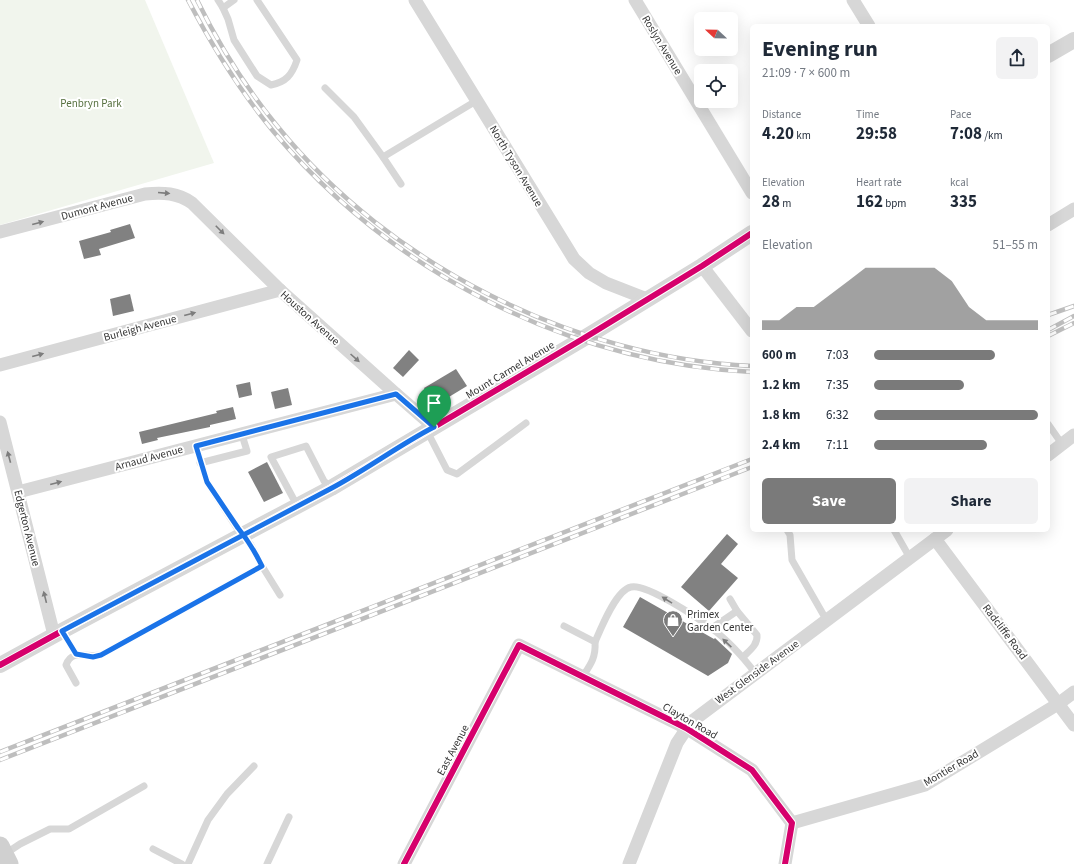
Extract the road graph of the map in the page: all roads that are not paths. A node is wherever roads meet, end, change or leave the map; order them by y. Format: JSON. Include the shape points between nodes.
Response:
{"nodes":[{"id":1,"x":218,"y":0,"type":"edge"},
{"id":2,"x":234,"y":0,"type":"edge"},
{"id":3,"x":257,"y":0,"type":"edge"},
{"id":4,"x":415,"y":0,"type":"edge"},
{"id":5,"x":635,"y":0,"type":"edge"},
{"id":6,"x":853,"y":0,"type":"edge"},
{"id":7,"x":223,"y":8,"type":"junction"},
{"id":8,"x":868,"y":24,"type":"edge"},
{"id":9,"x":1074,"y":40,"type":"edge"},
{"id":10,"x":1050,"y":53,"type":"edge"},
{"id":11,"x":325,"y":88,"type":"dead end"},
{"id":12,"x":476,"y":101,"type":"junction"},
{"id":13,"x":383,"y":157,"type":"junction"},
{"id":14,"x":401,"y":184,"type":"dead end"},
{"id":15,"x":750,"y":190,"type":"edge"},
{"id":16,"x":192,"y":203,"type":"joint"},
{"id":17,"x":1074,"y":209,"type":"edge"},
{"id":18,"x":1050,"y":224,"type":"edge"},
{"id":19,"x":0,"y":232,"type":"edge"},
{"id":20,"x":750,"y":234,"type":"edge"},
{"id":21,"x":702,"y":266,"type":"junction"},
{"id":22,"x":280,"y":290,"type":"junction"},
{"id":23,"x":647,"y":299,"type":"junction"},
{"id":24,"x":750,"y":327,"type":"edge"},
{"id":25,"x":0,"y":365,"type":"edge"},
{"id":26,"x":396,"y":394,"type":"junction"},
{"id":27,"x":0,"y":422,"type":"edge"},
{"id":28,"x":526,"y":423,"type":"dead end"},
{"id":29,"x":1050,"y":427,"type":"edge"},
{"id":30,"x":431,"y":429,"type":"junction"},
{"id":31,"x":242,"y":434,"type":"junction"},
{"id":32,"x":1074,"y":435,"type":"edge"},
{"id":33,"x":1062,"y":444,"type":"junction"},
{"id":34,"x":196,"y":446,"type":"junction"},
{"id":35,"x":1050,"y":453,"type":"edge"},
{"id":36,"x":200,"y":463,"type":"junction"},
{"id":37,"x":331,"y":488,"type":"junction"},
{"id":38,"x":18,"y":492,"type":"junction"},
{"id":39,"x":298,"y":505,"type":"junction"},
{"id":40,"x":788,"y":532,"type":"edge"},
{"id":41,"x":895,"y":532,"type":"edge"},
{"id":42,"x":944,"y":532,"type":"edge"},
{"id":43,"x":243,"y":535,"type":"junction"},
{"id":44,"x":935,"y":539,"type":"junction"},
{"id":45,"x":910,"y":558,"type":"junction"},
{"id":46,"x":262,"y":566,"type":"junction"},
{"id":47,"x":280,"y":595,"type":"dead end"},
{"id":48,"x":730,"y":600,"type":"dead end"},
{"id":49,"x":737,"y":611,"type":"junction"},
{"id":50,"x":827,"y":621,"type":"junction"},
{"id":51,"x":564,"y":626,"type":"dead end"},
{"id":52,"x":712,"y":628,"type":"junction"},
{"id":53,"x":58,"y":633,"type":"junction"},
{"id":54,"x":595,"y":642,"type":"junction"},
{"id":55,"x":519,"y":644,"type":"joint"},
{"id":56,"x":76,"y":654,"type":"junction"},
{"id":57,"x":743,"y":657,"type":"junction"},
{"id":58,"x":0,"y":665,"type":"edge"},
{"id":59,"x":756,"y":674,"type":"junction"},
{"id":60,"x":583,"y":676,"type":"junction"},
{"id":61,"x":76,"y":683,"type":"dead end"},
{"id":62,"x":1074,"y":692,"type":"edge"},
{"id":63,"x":1058,"y":704,"type":"junction"},
{"id":64,"x":1074,"y":725,"type":"edge"},
{"id":65,"x":686,"y":728,"type":"junction"},
{"id":66,"x":254,"y":766,"type":"dead end"},
{"id":67,"x":144,"y":786,"type":"dead end"},
{"id":68,"x":289,"y":817,"type":"dead end"},
{"id":69,"x":792,"y":823,"type":"junction"},
{"id":70,"x":153,"y":849,"type":"dead end"},
{"id":71,"x":5,"y":855,"type":"edge"},
{"id":72,"x":182,"y":864,"type":"edge"},
{"id":73,"x":188,"y":864,"type":"edge"},
{"id":74,"x":267,"y":864,"type":"edge"},
{"id":75,"x":404,"y":864,"type":"edge"},
{"id":76,"x":629,"y":864,"type":"edge"},
{"id":77,"x":785,"y":864,"type":"edge"}],
"edges":[{"from":1,"to":7,"type":"lane"},
{"from":2,"to":7,"type":"lane"},
{"from":3,"to":7,"type":"lane","via":[[297,60],[286,80],[271,85],[257,76],[234,40]]},
{"from":4,"to":12,"type":"street","name":"North Tyson Avenue"},
{"from":5,"to":15,"type":"street","name":"Roslyn Avenue"},
{"from":6,"to":8,"type":"street"},
{"from":9,"to":10,"type":"street"},
{"from":11,"to":13,"type":"lane","via":[[354,117]]},
{"from":12,"to":13,"type":"lane"},
{"from":12,"to":23,"type":"street","name":"North Tyson Avenue","via":[[574,259],[606,284]]},
{"from":13,"to":14,"type":"lane"},
{"from":19,"to":16,"type":"street","name":"Dumont Avenue","one_way":true,"via":[[145,194],[159,192],[183,196]]},
{"from":16,"to":22,"type":"street","name":"Houston Avenue","one_way":true},
{"from":17,"to":18,"type":"street"},
{"from":20,"to":21,"type":"street","name":"Mount Carmel Avenue"},
{"from":21,"to":23,"type":"street","name":"Mount Carmel Avenue"},
{"from":21,"to":24,"type":"street"},
{"from":25,"to":22,"type":"street","name":"Burleigh Avenue","one_way":true},
{"from":22,"to":26,"type":"street","name":"Houston Avenue","one_way":true},
{"from":23,"to":30,"type":"street","name":"Mount Carmel Avenue"},
{"from":26,"to":30,"type":"street","name":"Houston Avenue"},
{"from":26,"to":31,"type":"street","name":"Arnaud Avenue"},
{"from":38,"to":27,"type":"street","name":"Edgerton Avenue","one_way":true},
{"from":28,"to":30,"type":"lane","via":[[457,474],[447,470]]},
{"from":29,"to":33,"type":"lane"},
{"from":30,"to":37,"type":"street","name":"Mount Carmel Avenue"},
{"from":31,"to":34,"type":"street","name":"Arnaud Avenue"},
{"from":31,"to":36,"type":"lane","via":[[247,451]]},
{"from":32,"to":33,"type":"street"},
{"from":33,"to":35,"type":"street"},
{"from":34,"to":36,"type":"lane"},
{"from":38,"to":34,"type":"street","name":"Arnaud Avenue","one_way":true},
{"from":36,"to":43,"type":"lane","via":[[207,482]]},
{"from":37,"to":39,"type":"street","name":"Mount Carmel Avenue"},
{"from":37,"to":39,"type":"lane","via":[[324,481],[306,446],[271,457]]},
{"from":53,"to":38,"type":"street","name":"Edgerton Avenue","one_way":true},
{"from":39,"to":43,"type":"street","name":"Mount Carmel Avenue"},
{"from":40,"to":50,"type":"lane","via":[[792,560]]},
{"from":41,"to":45,"type":"lane"},
{"from":42,"to":44,"type":"street","name":"West Glenside Avenue"},
{"from":43,"to":46,"type":"lane"},
{"from":43,"to":53,"type":"street","name":"Mount Carmel Avenue"},
{"from":44,"to":45,"type":"street","name":"West Glenside Avenue"},
{"from":44,"to":63,"type":"street","name":"Radcliffe Road"},
{"from":45,"to":50,"type":"street","name":"West Glenside Avenue"},
{"from":46,"to":47,"type":"lane"},
{"from":46,"to":56,"type":"lane","via":[[101,655],[93,657]]},
{"from":48,"to":49,"type":"lane"},
{"from":49,"to":52,"type":"lane"},
{"from":49,"to":57,"type":"lane","via":[[757,636],[754,646]]},
{"from":50,"to":59,"type":"street","name":"West Glenside Avenue"},
{"from":51,"to":54,"type":"lane"},
{"from":52,"to":54,"type":"lane","one_way":true,"via":[[657,594],[631,587],[622,592],[615,602]]},
{"from":57,"to":52,"type":"lane","one_way":true},
{"from":53,"to":56,"type":"lane"},
{"from":53,"to":58,"type":"street","name":"Mount Carmel Avenue"},
{"from":54,"to":60,"type":"lane","via":[[594,659]]},
{"from":55,"to":60,"type":"street","name":"Clayton Road"},
{"from":55,"to":75,"type":"street","name":"East Avenue"},
{"from":56,"to":61,"type":"lane","via":[[68,659],[66,665]]},
{"from":57,"to":59,"type":"lane"},
{"from":59,"to":65,"type":"street","name":"West Glenside Avenue","via":[[697,716]]},
{"from":60,"to":65,"type":"street","name":"Clayton Road"},
{"from":62,"to":63,"type":"street","name":"Montier Road"},
{"from":63,"to":64,"type":"street","name":"Radcliffe Road"},
{"from":63,"to":69,"type":"street","name":"Montier Road","via":[[925,785]]},
{"from":65,"to":69,"type":"street","name":"Clayton Road","via":[[752,770]]},
{"from":65,"to":76,"type":"street","name":"West Glenside Avenue","via":[[677,743]]},
{"from":66,"to":73,"type":"lane","via":[[227,794],[208,820]]},
{"from":67,"to":71,"type":"lane","via":[[69,829],[50,829],[20,844]]},
{"from":68,"to":74,"type":"lane"},
{"from":69,"to":77,"type":"street"},
{"from":70,"to":72,"type":"lane"}]}
